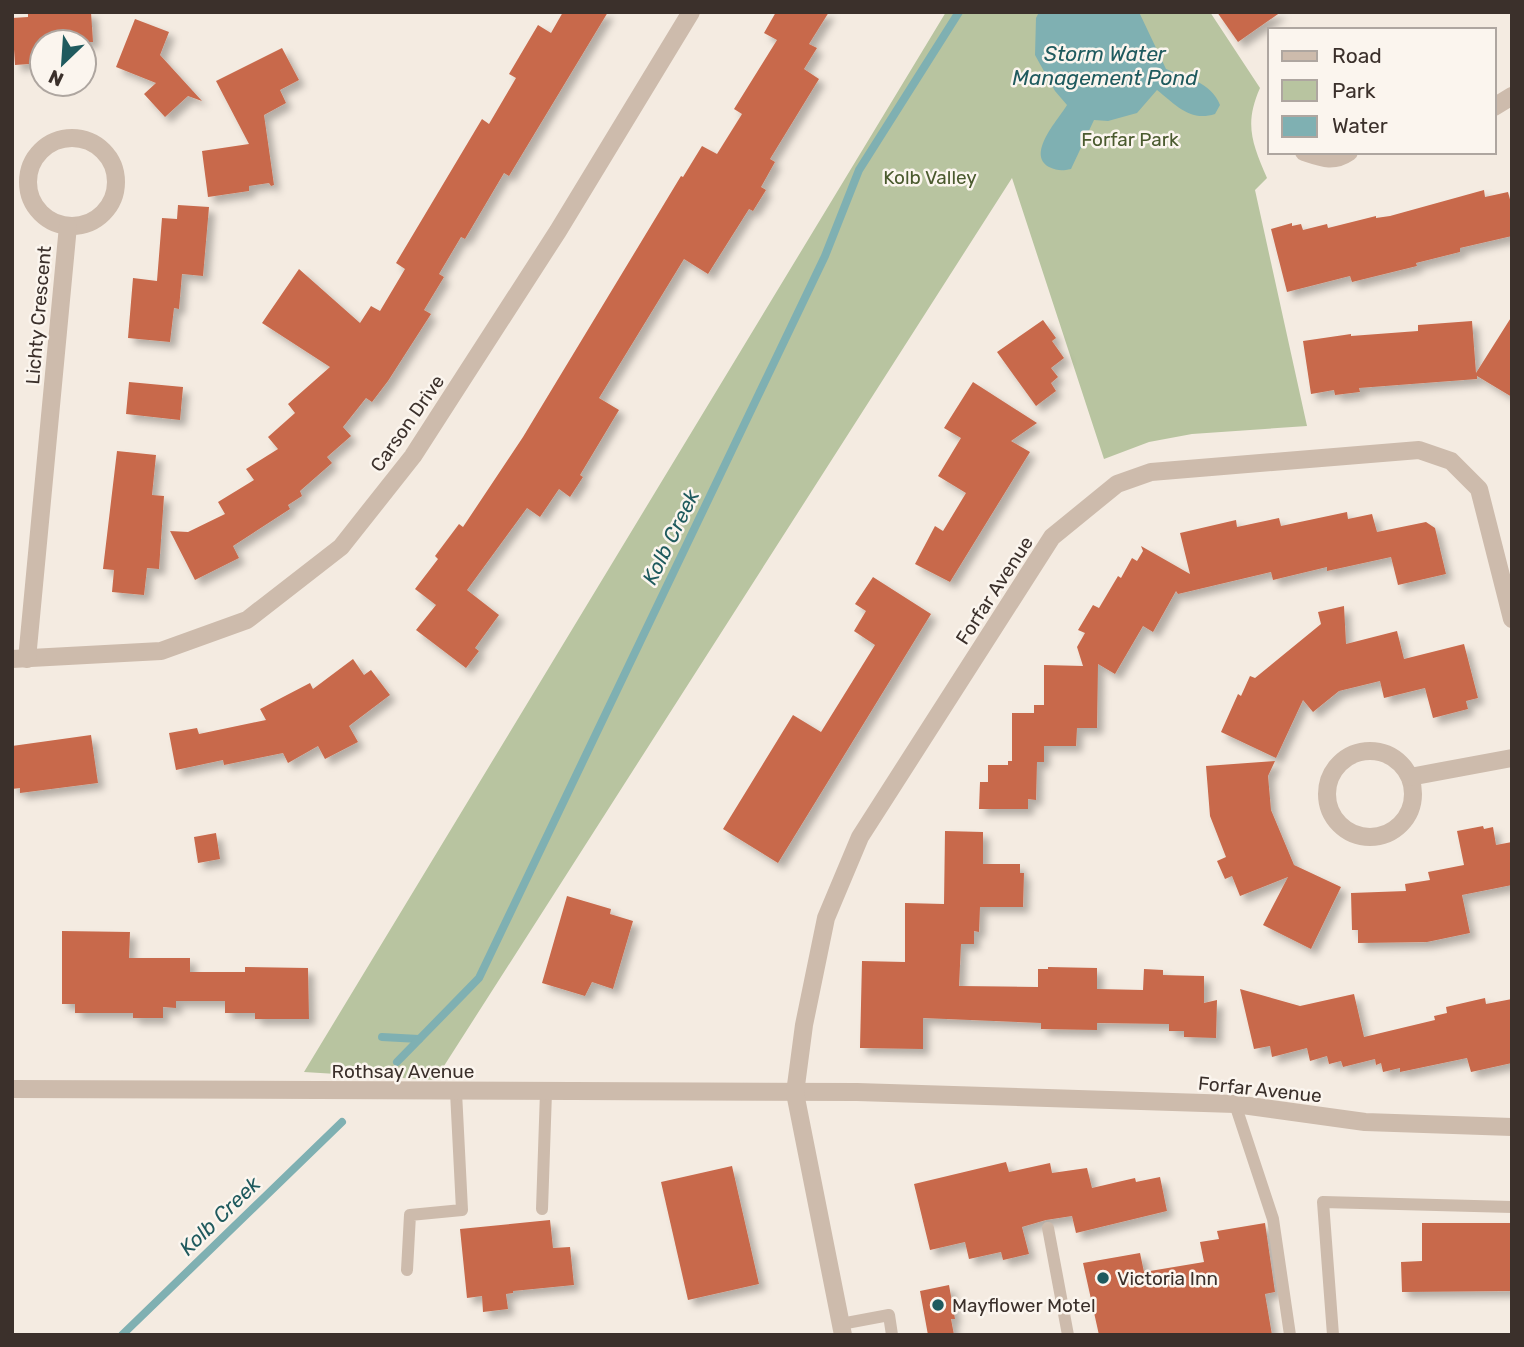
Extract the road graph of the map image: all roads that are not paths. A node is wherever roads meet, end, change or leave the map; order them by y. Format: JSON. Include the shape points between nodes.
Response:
{"nodes":[{"id":1,"x":691,"y":12,"type":"edge"},
{"id":2,"x":1512,"y":96,"type":"edge"},
{"id":3,"x":1496,"y":106,"type":"edge"},
{"id":4,"x":1310,"y":154,"type":"edge"},
{"id":5,"x":1346,"y":154,"type":"edge"},
{"id":6,"x":68,"y":226,"type":"junction"},
{"id":7,"x":1512,"y":619,"type":"edge"},
{"id":8,"x":20,"y":659,"type":"edge"},
{"id":9,"x":1512,"y":758,"type":"edge"},
{"id":10,"x":1410,"y":777,"type":"junction"},
{"id":11,"x":12,"y":1089,"type":"edge"},
{"id":12,"x":456,"y":1092,"type":"junction"},
{"id":13,"x":546,"y":1092,"type":"junction"},
{"id":14,"x":794,"y":1093,"type":"junction"},
{"id":15,"x":1235,"y":1104,"type":"junction"},
{"id":16,"x":1512,"y":1126,"type":"edge"},
{"id":17,"x":1512,"y":1207,"type":"edge"},
{"id":18,"x":542,"y":1209,"type":"dead end"},
{"id":19,"x":1048,"y":1228,"type":"dead end"},
{"id":20,"x":407,"y":1270,"type":"dead end"},
{"id":21,"x":842,"y":1330,"type":"edge"},
{"id":22,"x":892,"y":1335,"type":"edge"},
{"id":23,"x":1068,"y":1335,"type":"edge"},
{"id":24,"x":1290,"y":1335,"type":"edge"},
{"id":25,"x":1333,"y":1335,"type":"edge"}],
"edges":[{"from":1,"to":8,"type":"street","name":"Carson Drive","via":[[413,456],[341,547],[247,620],[161,651]]},
{"from":2,"to":3,"type":"street"},
{"from":4,"to":5,"type":"street","via":[[1328,160]]},
{"from":6,"to":6,"type":"street","name":"Lichty Crescent","via":[[51,222],[38,211],[27,179],[32,162],[43,149],[58,140],[77,138],[95,144],[108,157],[116,189],[111,205],[100,217],[85,225]]},
{"from":6,"to":8,"type":"street","name":"Lichty Crescent"},
{"from":7,"to":14,"type":"street","name":"Forfar Avenue","via":[[1479,489],[1451,461],[1419,450],[1151,472],[1117,484],[1052,537],[860,837],[826,918]]},
{"from":9,"to":10,"type":"street"},
{"from":10,"to":10,"type":"street","via":[[1390,755],[1353,754],[1335,769],[1328,784],[1330,810],[1346,830],[1360,836],[1391,832],[1403,823],[1413,801]]},
{"from":11,"to":12,"type":"street","name":"Rothsay Avenue"},
{"from":12,"to":13,"type":"street","name":"Rothsay Avenue"},
{"from":12,"to":20,"type":"lane","via":[[462,1210],[410,1215]]},
{"from":13,"to":14,"type":"street","name":"Rothsay Avenue"},
{"from":13,"to":18,"type":"lane"},
{"from":14,"to":15,"type":"street","name":"Forfar Avenue"},
{"from":14,"to":21,"type":"street","name":"Forfar Avenue"},
{"from":15,"to":16,"type":"street","name":"Forfar Avenue","via":[[1365,1122]]},
{"from":15,"to":24,"type":"lane","via":[[1273,1219]]},
{"from":17,"to":25,"type":"lane","via":[[1323,1202]]},
{"from":19,"to":23,"type":"lane"},
{"from":21,"to":22,"type":"lane","via":[[888,1315]]}]}
